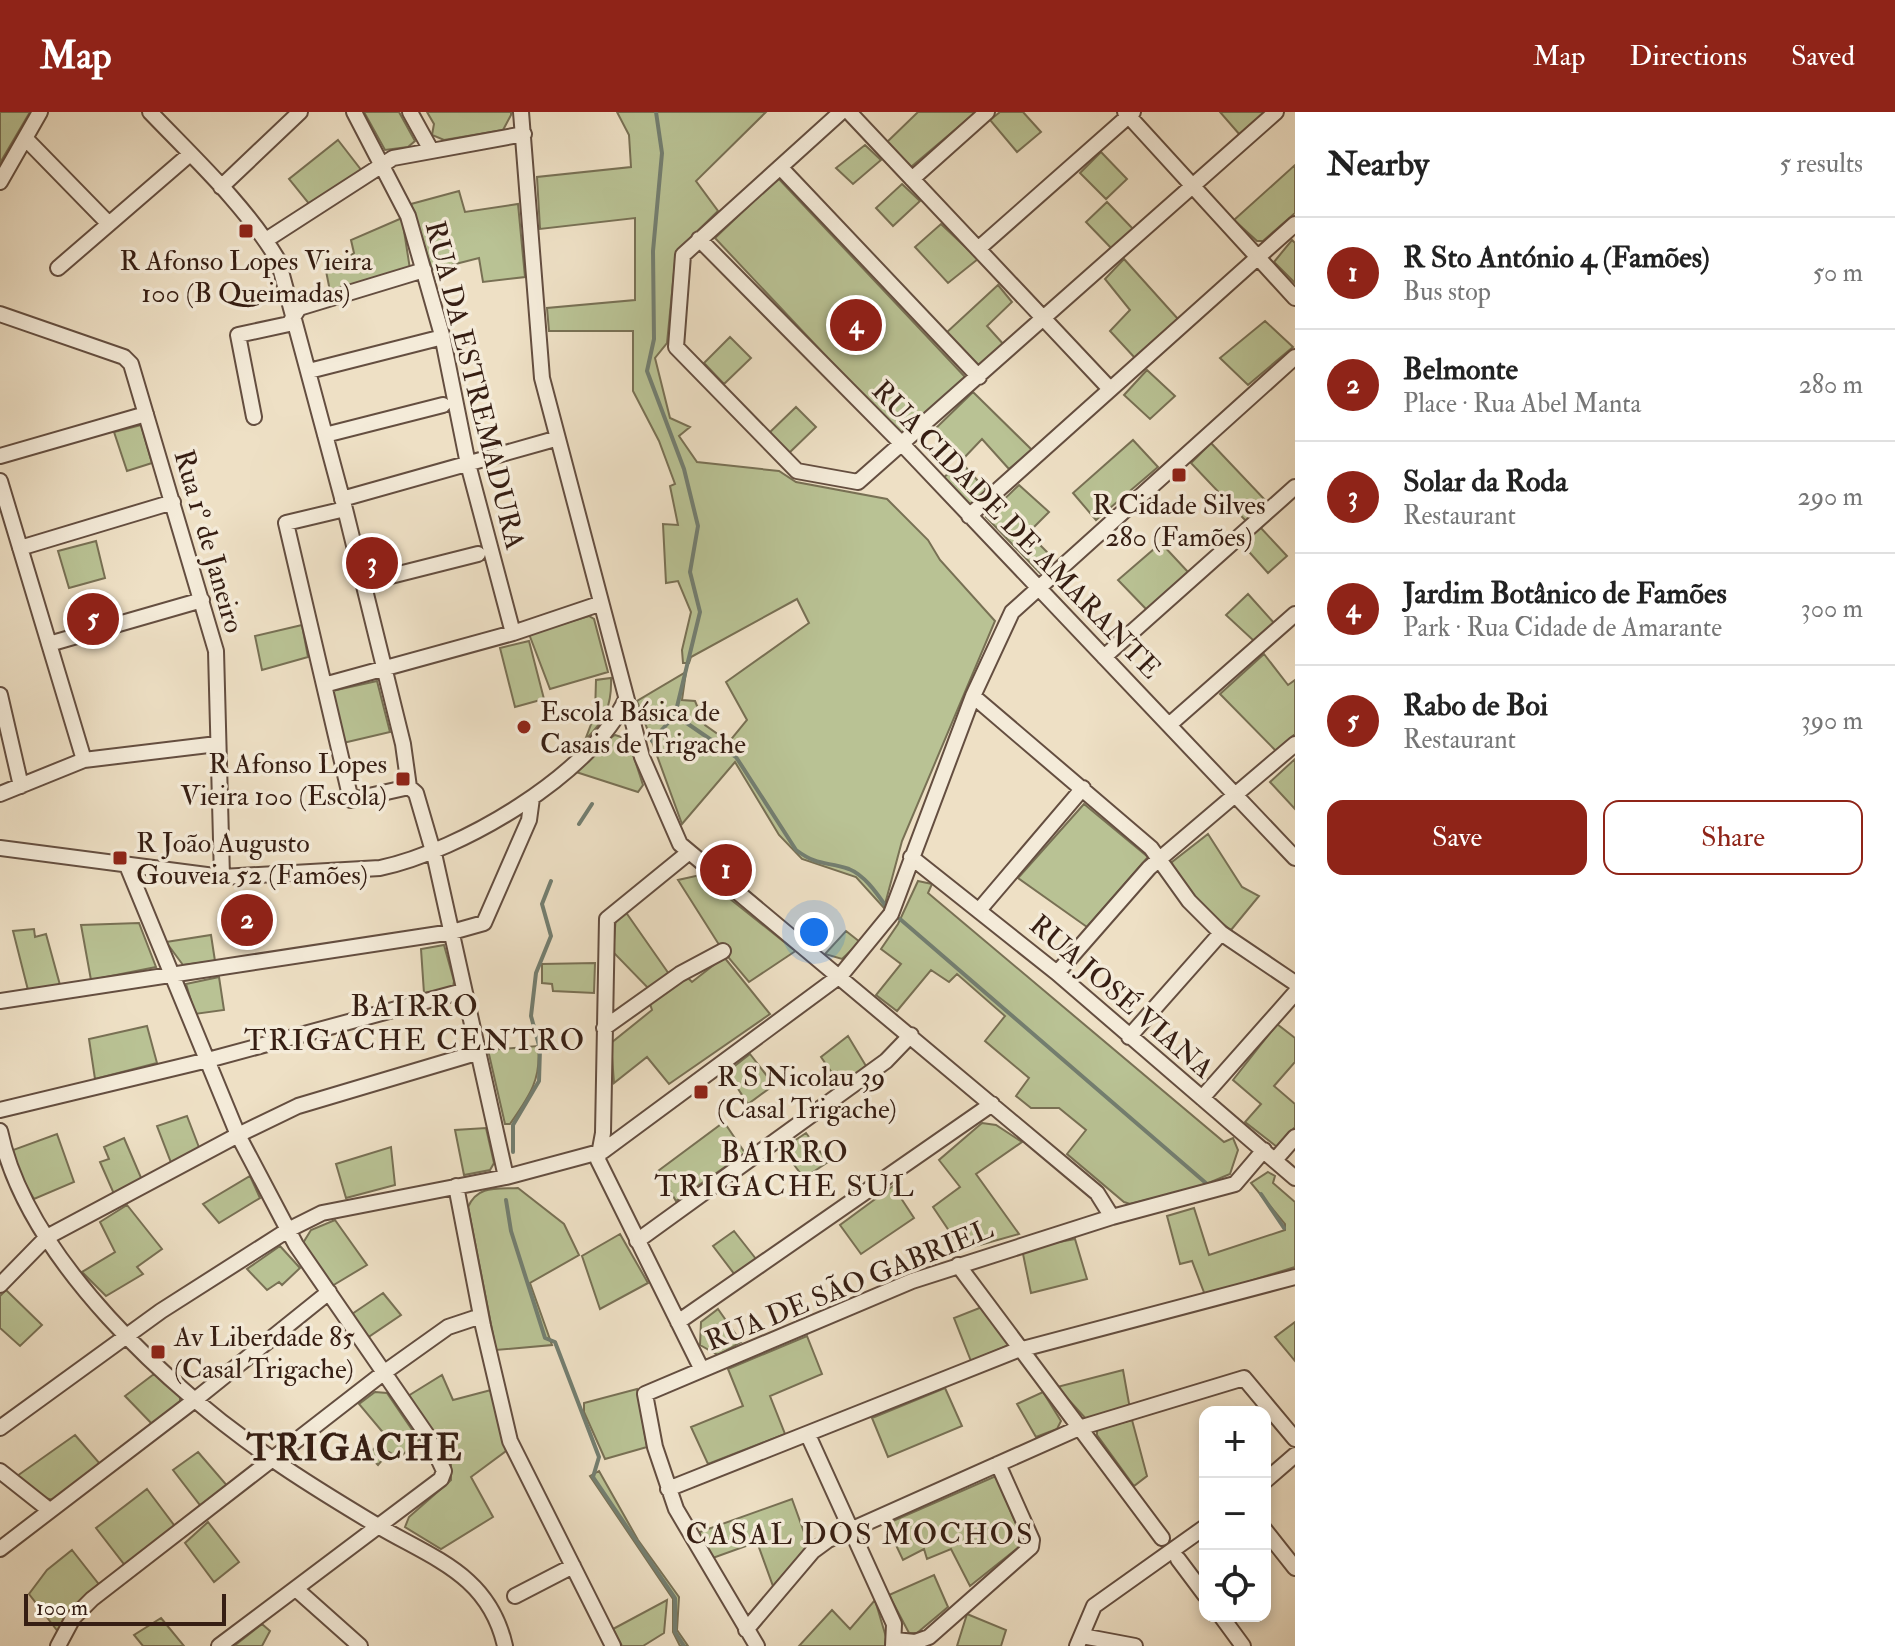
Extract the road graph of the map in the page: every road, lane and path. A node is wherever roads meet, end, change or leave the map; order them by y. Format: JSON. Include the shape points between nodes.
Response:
{"nodes":[{"id":1,"x":40,"y":112,"type":"edge"},
{"id":2,"x":150,"y":112,"type":"edge"},
{"id":3,"x":300,"y":112,"type":"edge"},
{"id":4,"x":354,"y":112,"type":"edge"},
{"id":5,"x":410,"y":112,"type":"edge"},
{"id":6,"x":521,"y":112,"type":"edge"},
{"id":7,"x":841,"y":112,"type":"edge"},
{"id":8,"x":849,"y":112,"type":"edge"},
{"id":9,"x":987,"y":112,"type":"edge"},
{"id":10,"x":1276,"y":112,"type":"edge"},
{"id":11,"x":1129,"y":113,"type":"edge"},
{"id":12,"x":524,"y":134,"type":"junction"},
{"id":13,"x":26,"y":139,"type":"junction"},
{"id":14,"x":431,"y":150,"type":"junction"},
{"id":15,"x":190,"y":154,"type":"junction"},
{"id":16,"x":380,"y":164,"type":"junction"},
{"id":17,"x":780,"y":167,"type":"junction"},
{"id":18,"x":912,"y":179,"type":"junction"},
{"id":19,"x":0,"y":182,"type":"edge"},
{"id":20,"x":1194,"y":185,"type":"junction"},
{"id":21,"x":221,"y":187,"type":"junction"},
{"id":22,"x":109,"y":224,"type":"junction"},
{"id":23,"x":1295,"y":224,"type":"edge"},
{"id":24,"x":699,"y":239,"type":"junction"},
{"id":25,"x":266,"y":240,"type":"junction"},
{"id":26,"x":978,"y":249,"type":"junction"},
{"id":27,"x":1258,"y":258,"type":"junction"},
{"id":28,"x":58,"y":268,"type":"dead end"},
{"id":29,"x":424,"y":270,"type":"junction"},
{"id":30,"x":1295,"y":298,"type":"edge"},
{"id":31,"x":0,"y":314,"type":"edge"},
{"id":32,"x":294,"y":317,"type":"junction"},
{"id":33,"x":1044,"y":319,"type":"junction"},
{"id":34,"x":435,"y":339,"type":"dead end"},
{"id":35,"x":1295,"y":357,"type":"edge"},
{"id":36,"x":309,"y":371,"type":"junction"},
{"id":37,"x":979,"y":377,"type":"junction"},
{"id":38,"x":1110,"y":389,"type":"junction"},
{"id":39,"x":443,"y":405,"type":"dead end"},
{"id":40,"x":146,"y":414,"type":"junction"},
{"id":41,"x":254,"y":417,"type":"dead end"},
{"id":42,"x":325,"y":435,"type":"junction"},
{"id":43,"x":555,"y":439,"type":"junction"},
{"id":44,"x":903,"y":445,"type":"junction"},
{"id":45,"x":0,"y":456,"type":"edge"},
{"id":46,"x":468,"y":464,"type":"junction"},
{"id":47,"x":0,"y":481,"type":"edge"},
{"id":48,"x":1295,"y":487,"type":"edge"},
{"id":49,"x":173,"y":502,"type":"junction"},
{"id":50,"x":343,"y":504,"type":"junction"},
{"id":51,"x":969,"y":516,"type":"junction"},
{"id":52,"x":20,"y":548,"type":"junction"},
{"id":53,"x":478,"y":554,"type":"dead end"},
{"id":54,"x":363,"y":583,"type":"junction"},
{"id":55,"x":1038,"y":589,"type":"junction"},
{"id":56,"x":202,"y":600,"type":"junction"},
{"id":57,"x":599,"y":604,"type":"junction"},
{"id":58,"x":1295,"y":614,"type":"edge"},
{"id":59,"x":513,"y":633,"type":"junction"},
{"id":60,"x":49,"y":644,"type":"junction"},
{"id":61,"x":1104,"y":657,"type":"junction"},
{"id":62,"x":384,"y":670,"type":"junction"},
{"id":63,"x":324,"y":685,"type":"junction"},
{"id":64,"x":0,"y":695,"type":"edge"},
{"id":65,"x":973,"y":696,"type":"junction"},
{"id":66,"x":626,"y":699,"type":"junction"},
{"id":67,"x":1169,"y":725,"type":"junction"},
{"id":68,"x":637,"y":734,"type":"junction"},
{"id":69,"x":604,"y":735,"type":"junction"},
{"id":70,"x":217,"y":744,"type":"junction"},
{"id":71,"x":1295,"y":744,"type":"edge"},
{"id":72,"x":84,"y":760,"type":"junction"},
{"id":73,"x":21,"y":786,"type":"junction"},
{"id":74,"x":409,"y":787,"type":"junction"},
{"id":75,"x":1083,"y":788,"type":"junction"},
{"id":76,"x":0,"y":794,"type":"edge"},
{"id":77,"x":1235,"y":797,"type":"junction"},
{"id":78,"x":532,"y":798,"type":"junction"},
{"id":79,"x":0,"y":848,"type":"edge"},
{"id":80,"x":431,"y":852,"type":"junction"},
{"id":81,"x":688,"y":853,"type":"junction"},
{"id":82,"x":911,"y":857,"type":"junction"},
{"id":83,"x":1295,"y":858,"type":"edge"},
{"id":84,"x":1159,"y":863,"type":"junction"},
{"id":85,"x":128,"y":868,"type":"junction"},
{"id":86,"x":222,"y":877,"type":"junction"},
{"id":87,"x":980,"y":909,"type":"junction"},
{"id":88,"x":452,"y":932,"type":"junction"},
{"id":89,"x":1221,"y":933,"type":"junction"},
{"id":90,"x":723,"y":951,"type":"dead end"},
{"id":91,"x":1057,"y":973,"type":"junction"},
{"id":92,"x":170,"y":974,"type":"junction"},
{"id":93,"x":841,"y":975,"type":"junction"},
{"id":94,"x":1295,"y":983,"type":"edge"},
{"id":95,"x":463,"y":991,"type":"junction"},
{"id":96,"x":1295,"y":993,"type":"edge"},
{"id":97,"x":0,"y":1001,"type":"edge"},
{"id":98,"x":604,"y":1028,"type":"junction"},
{"id":99,"x":911,"y":1035,"type":"junction"},
{"id":100,"x":1129,"y":1037,"type":"junction"},
{"id":101,"x":476,"y":1053,"type":"junction"},
{"id":102,"x":208,"y":1060,"type":"junction"},
{"id":103,"x":1202,"y":1098,"type":"junction"},
{"id":104,"x":992,"y":1104,"type":"junction"},
{"id":105,"x":0,"y":1110,"type":"edge"},
{"id":106,"x":0,"y":1131,"type":"edge"},
{"id":107,"x":238,"y":1135,"type":"junction"},
{"id":108,"x":1295,"y":1137,"type":"edge"},
{"id":109,"x":2,"y":1148,"type":"edge"},
{"id":110,"x":598,"y":1153,"type":"junction"},
{"id":111,"x":1270,"y":1155,"type":"junction"},
{"id":112,"x":506,"y":1177,"type":"junction"},
{"id":113,"x":1295,"y":1178,"type":"edge"},
{"id":114,"x":456,"y":1186,"type":"junction"},
{"id":115,"x":1112,"y":1217,"type":"junction"},
{"id":116,"x":288,"y":1230,"type":"junction"},
{"id":117,"x":47,"y":1237,"type":"junction"},
{"id":118,"x":637,"y":1241,"type":"junction"},
{"id":119,"x":958,"y":1265,"type":"junction"},
{"id":120,"x":1293,"y":1281,"type":"edge"},
{"id":121,"x":0,"y":1285,"type":"edge"},
{"id":122,"x":329,"y":1292,"type":"junction"},
{"id":123,"x":481,"y":1316,"type":"junction"},
{"id":124,"x":678,"y":1322,"type":"junction"},
{"id":125,"x":127,"y":1336,"type":"junction"},
{"id":126,"x":1024,"y":1349,"type":"junction"},
{"id":127,"x":702,"y":1370,"type":"junction"},
{"id":128,"x":382,"y":1374,"type":"junction"},
{"id":129,"x":196,"y":1399,"type":"junction"},
{"id":130,"x":0,"y":1428,"type":"edge"},
{"id":131,"x":1079,"y":1428,"type":"junction"},
{"id":132,"x":808,"y":1435,"type":"junction"},
{"id":133,"x":1295,"y":1439,"type":"edge"},
{"id":134,"x":1295,"y":1455,"type":"edge"},
{"id":135,"x":273,"y":1460,"type":"junction"},
{"id":136,"x":998,"y":1464,"type":"junction"},
{"id":137,"x":0,"y":1471,"type":"edge"},
{"id":138,"x":1268,"y":1478,"type":"edge"},
{"id":139,"x":668,"y":1489,"type":"junction"},
{"id":140,"x":48,"y":1509,"type":"junction"},
{"id":141,"x":379,"y":1527,"type":"junction"},
{"id":142,"x":850,"y":1530,"type":"junction"},
{"id":143,"x":1199,"y":1531,"type":"edge"},
{"id":144,"x":1271,"y":1538,"type":"edge"},
{"id":145,"x":0,"y":1549,"type":"edge"},
{"id":146,"x":1171,"y":1549,"type":"junction"},
{"id":147,"x":573,"y":1566,"type":"junction"},
{"id":148,"x":1295,"y":1568,"type":"edge"},
{"id":149,"x":1199,"y":1587,"type":"edge"},
{"id":150,"x":296,"y":1589,"type":"junction"},
{"id":151,"x":515,"y":1596,"type":"dead end"},
{"id":152,"x":1225,"y":1622,"type":"edge"},
{"id":153,"x":746,"y":1630,"type":"junction"},
{"id":154,"x":1080,"y":1641,"type":"edge"},
{"id":155,"x":894,"y":1643,"type":"edge"},
{"id":156,"x":58,"y":1646,"type":"edge"},
{"id":157,"x":219,"y":1646,"type":"edge"},
{"id":158,"x":360,"y":1646,"type":"edge"},
{"id":159,"x":505,"y":1646,"type":"edge"},
{"id":160,"x":613,"y":1646,"type":"edge"},
{"id":161,"x":757,"y":1646,"type":"edge"},
{"id":162,"x":1135,"y":1646,"type":"edge"},
{"id":163,"x":1243,"y":1646,"type":"edge"}],
"edges":[{"from":1,"to":13,"type":"street"},
{"from":2,"to":15,"type":"street"},
{"from":3,"to":21,"type":"street"},
{"from":4,"to":16,"type":"street","name":"RUA DA ESTREMADURA"},
{"from":5,"to":14,"type":"street"},
{"from":6,"to":12,"type":"street"},
{"from":7,"to":17,"type":"street"},
{"from":8,"to":18,"type":"street"},
{"from":9,"to":18,"type":"street"},
{"from":10,"to":20,"type":"street"},
{"from":11,"to":20,"type":"street"},
{"from":11,"to":26,"type":"street"},
{"from":12,"to":14,"type":"street"},
{"from":12,"to":43,"type":"street","via":[[542,378]]},
{"from":13,"to":19,"type":"street"},
{"from":13,"to":22,"type":"street"},
{"from":14,"to":16,"type":"street"},
{"from":15,"to":21,"type":"street"},
{"from":15,"to":22,"type":"street"},
{"from":16,"to":25,"type":"street"},
{"from":16,"to":29,"type":"street","name":"RUA DA ESTREMADURA","via":[[408,216]]},
{"from":17,"to":24,"type":"street"},
{"from":17,"to":37,"type":"street"},
{"from":18,"to":26,"type":"street"},
{"from":20,"to":27,"type":"street"},
{"from":20,"to":33,"type":"street"},
{"from":21,"to":25,"type":"street"},
{"from":22,"to":28,"type":"street"},
{"from":23,"to":27,"type":"street"},
{"from":24,"to":44,"type":"street","name":"RUA CIDADE DE AMARANTE"},
{"from":24,"to":44,"type":"street","via":[[683,255],[676,347],[797,471],[858,482]]},
{"from":25,"to":32,"type":"street","via":[[278,260]]},
{"from":26,"to":33,"type":"street"},
{"from":27,"to":30,"type":"street"},
{"from":27,"to":38,"type":"street"},
{"from":29,"to":32,"type":"street","via":[[299,308]]},
{"from":29,"to":46,"type":"street","name":"RUA DA ESTREMADURA"},
{"from":31,"to":40,"type":"street","name":"Rua 1º de Janeiro","via":[[124,357],[131,364]]},
{"from":32,"to":36,"type":"street"},
{"from":32,"to":41,"type":"street","via":[[289,324],[238,335]]},
{"from":33,"to":37,"type":"street"},
{"from":33,"to":38,"type":"street"},
{"from":34,"to":36,"type":"street"},
{"from":35,"to":55,"type":"street"},
{"from":36,"to":42,"type":"street"},
{"from":37,"to":44,"type":"street"},
{"from":38,"to":51,"type":"street"},
{"from":39,"to":42,"type":"street"},
{"from":40,"to":45,"type":"street"},
{"from":40,"to":49,"type":"street","name":"Rua 1º de Janeiro"},
{"from":42,"to":50,"type":"street"},
{"from":43,"to":46,"type":"street"},
{"from":43,"to":57,"type":"street"},
{"from":44,"to":51,"type":"street","name":"RUA CIDADE DE AMARANTE"},
{"from":46,"to":50,"type":"street"},
{"from":46,"to":59,"type":"street","name":"RUA DA ESTREMADURA"},
{"from":47,"to":52,"type":"street"},
{"from":48,"to":61,"type":"street"},
{"from":49,"to":52,"type":"street"},
{"from":49,"to":56,"type":"street","name":"Rua 1º de Janeiro"},
{"from":50,"to":54,"type":"street"},
{"from":50,"to":63,"type":"street","via":[[286,523]]},
{"from":51,"to":55,"type":"street","name":"RUA CIDADE DE AMARANTE"},
{"from":52,"to":60,"type":"street"},
{"from":53,"to":54,"type":"street"},
{"from":54,"to":62,"type":"street"},
{"from":55,"to":61,"type":"street","name":"RUA CIDADE DE AMARANTE"},
{"from":55,"to":65,"type":"street","via":[[1012,612]]},
{"from":56,"to":60,"type":"street"},
{"from":56,"to":70,"type":"street","name":"Rua 1º de Janeiro","via":[[216,651]]},
{"from":57,"to":59,"type":"street"},
{"from":57,"to":66,"type":"street"},
{"from":58,"to":67,"type":"street"},
{"from":59,"to":62,"type":"street"},
{"from":60,"to":72,"type":"street"},
{"from":61,"to":67,"type":"street","name":"RUA CIDADE DE AMARANTE"},
{"from":62,"to":63,"type":"street"},
{"from":62,"to":74,"type":"street"},
{"from":63,"to":74,"type":"street","via":[[351,800]]},
{"from":64,"to":73,"type":"street"},
{"from":65,"to":75,"type":"street"},
{"from":65,"to":82,"type":"street"},
{"from":66,"to":68,"type":"street"},
{"from":66,"to":69,"type":"street"},
{"from":67,"to":77,"type":"street","name":"RUA CIDADE DE AMARANTE"},
{"from":68,"to":69,"type":"street","via":[[623,730]]},
{"from":68,"to":81,"type":"street","via":[[657,796]]},
{"from":69,"to":78,"type":"street"},
{"from":70,"to":72,"type":"street"},
{"from":70,"to":86,"type":"street","name":"Rua 1º de Janeiro"},
{"from":71,"to":77,"type":"street"},
{"from":72,"to":73,"type":"street"},
{"from":73,"to":76,"type":"street"},
{"from":74,"to":80,"type":"street","via":[[416,793]]},
{"from":75,"to":84,"type":"street","via":[[1151,848]]},
{"from":75,"to":87,"type":"street"},
{"from":77,"to":83,"type":"street","name":"RUA CIDADE DE AMARANTE"},
{"from":77,"to":84,"type":"street"},
{"from":78,"to":80,"type":"street","via":[[496,823]]},
{"from":78,"to":88,"type":"street","via":[[529,820],[484,923]]},
{"from":79,"to":85,"type":"street"},
{"from":80,"to":86,"type":"street","via":[[380,868]]},
{"from":80,"to":88,"type":"street"},
{"from":81,"to":93,"type":"street"},
{"from":81,"to":98,"type":"street","via":[[607,919]]},
{"from":82,"to":87,"type":"street","name":"RUA JOSÉ VIANA"},
{"from":82,"to":93,"type":"street","via":[[891,914]]},
{"from":84,"to":89,"type":"street"},
{"from":84,"to":91,"type":"street"},
{"from":85,"to":86,"type":"street"},
{"from":85,"to":92,"type":"street"},
{"from":87,"to":91,"type":"street","name":"RUA JOSÉ VIANA"},
{"from":88,"to":92,"type":"street"},
{"from":88,"to":95,"type":"street"},
{"from":89,"to":94,"type":"street"},
{"from":89,"to":100,"type":"street"},
{"from":90,"to":98,"type":"street","via":[[680,974]]},
{"from":91,"to":100,"type":"street","name":"RUA JOSÉ VIANA"},
{"from":92,"to":97,"type":"street"},
{"from":92,"to":102,"type":"street"},
{"from":93,"to":99,"type":"street"},
{"from":93,"to":110,"type":"street"},
{"from":95,"to":101,"type":"street"},
{"from":95,"to":102,"type":"street"},
{"from":96,"to":103,"type":"street"},
{"from":98,"to":110,"type":"street","via":[[603,1133]]},
{"from":99,"to":104,"type":"street"},
{"from":99,"to":118,"type":"street","via":[[886,1061]]},
{"from":100,"to":103,"type":"street","name":"RUA JOSÉ VIANA"},
{"from":101,"to":107,"type":"street","via":[[298,1106]]},
{"from":101,"to":112,"type":"street"},
{"from":102,"to":105,"type":"street"},
{"from":102,"to":107,"type":"street"},
{"from":103,"to":111,"type":"street","name":"RUA JOSÉ VIANA"},
{"from":104,"to":115,"type":"street","via":[[1097,1193]]},
{"from":104,"to":124,"type":"street"},
{"from":106,"to":109,"type":"street"},
{"from":107,"to":116,"type":"street"},
{"from":107,"to":117,"type":"street"},
{"from":108,"to":111,"type":"street","name":"RUA DE SÃO GABRIEL"},
{"from":109,"to":117,"type":"street"},
{"from":110,"to":112,"type":"street"},
{"from":110,"to":118,"type":"street","via":[[599,1167]]},
{"from":111,"to":113,"type":"street","name":"RUA JOSÉ VIANA"},
{"from":111,"to":115,"type":"street","name":"RUA DE SÃO GABRIEL","via":[[1235,1184]]},
{"from":112,"to":114,"type":"street"},
{"from":114,"to":116,"type":"street","via":[[335,1209]]},
{"from":114,"to":123,"type":"street"},
{"from":115,"to":119,"type":"street","name":"RUA DE SÃO GABRIEL"},
{"from":116,"to":122,"type":"street"},
{"from":116,"to":125,"type":"street"},
{"from":117,"to":121,"type":"street"},
{"from":117,"to":125,"type":"street","via":[[70,1272]]},
{"from":118,"to":124,"type":"street"},
{"from":119,"to":126,"type":"street"},
{"from":119,"to":127,"type":"street","name":"RUA DE SÃO GABRIEL"},
{"from":120,"to":126,"type":"street"},
{"from":122,"to":128,"type":"street"},
{"from":122,"to":129,"type":"street"},
{"from":123,"to":128,"type":"street","via":[[448,1327]]},
{"from":123,"to":147,"type":"street","via":[[510,1441]]},
{"from":124,"to":127,"type":"street"},
{"from":125,"to":129,"type":"street"},
{"from":125,"to":130,"type":"street"},
{"from":126,"to":131,"type":"street"},
{"from":126,"to":132,"type":"street"},
{"from":127,"to":139,"type":"street","name":"RUA DE SÃO GABRIEL","via":[[645,1394]]},
{"from":128,"to":135,"type":"street"},
{"from":128,"to":141,"type":"street","via":[[427,1435],[444,1471],[441,1479]]},
{"from":129,"to":135,"type":"street"},
{"from":129,"to":140,"type":"street"},
{"from":131,"to":133,"type":"street","via":[[1244,1378]]},
{"from":131,"to":136,"type":"street"},
{"from":131,"to":146,"type":"street"},
{"from":132,"to":139,"type":"street"},
{"from":132,"to":142,"type":"street"},
{"from":134,"to":138,"type":"street"},
{"from":135,"to":141,"type":"street"},
{"from":135,"to":156,"type":"street","via":[[92,1599],[73,1618]]},
{"from":136,"to":142,"type":"street"},
{"from":136,"to":155,"type":"street","via":[[1031,1547],[929,1637]]},
{"from":137,"to":140,"type":"street"},
{"from":139,"to":153,"type":"street"},
{"from":140,"to":145,"type":"street"},
{"from":141,"to":150,"type":"street"},
{"from":141,"to":159,"type":"street","via":[[453,1567],[492,1608]]},
{"from":142,"to":153,"type":"street","via":[[813,1551]]},
{"from":142,"to":155,"type":"street","via":[[894,1624]]},
{"from":143,"to":146,"type":"street"},
{"from":144,"to":148,"type":"street"},
{"from":146,"to":149,"type":"street"},
{"from":146,"to":154,"type":"street","via":[[1094,1606]]},
{"from":147,"to":151,"type":"street"},
{"from":147,"to":160,"type":"street"},
{"from":150,"to":157,"type":"street"},
{"from":150,"to":158,"type":"street"},
{"from":152,"to":163,"type":"street"},
{"from":153,"to":161,"type":"street"},
{"from":154,"to":162,"type":"street"}]}
